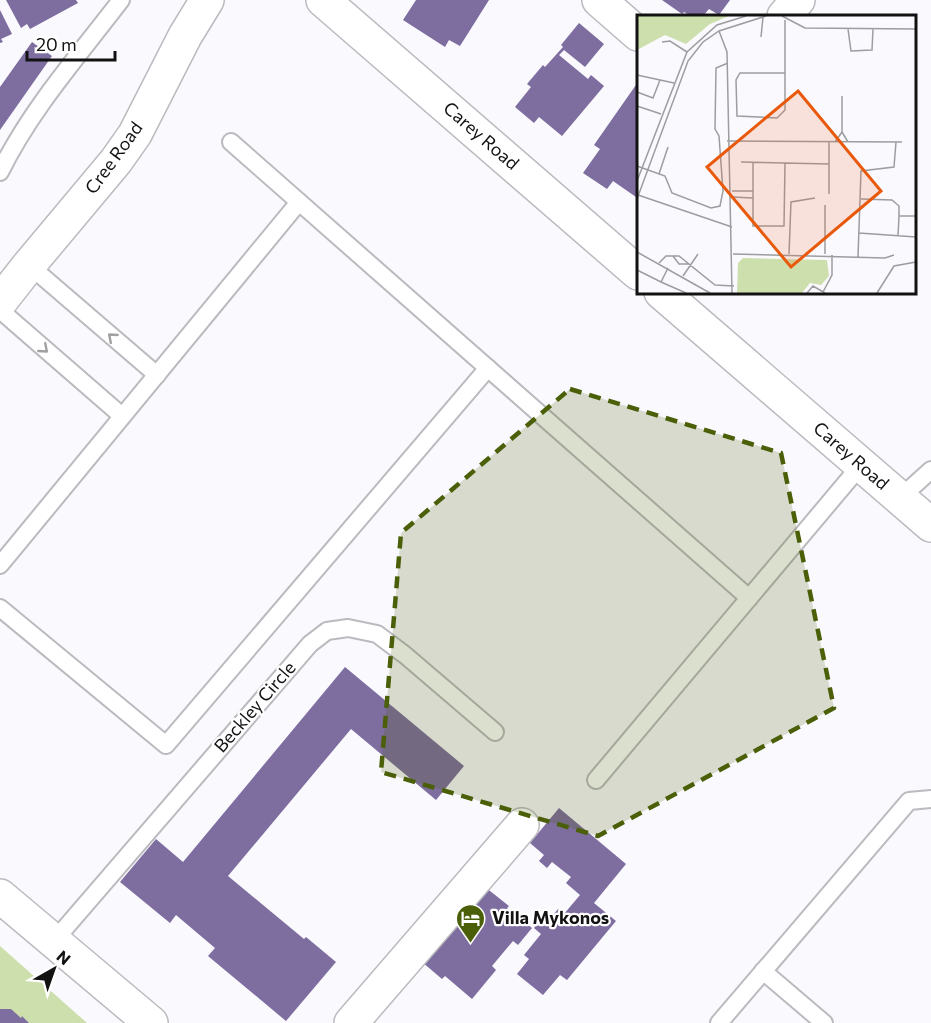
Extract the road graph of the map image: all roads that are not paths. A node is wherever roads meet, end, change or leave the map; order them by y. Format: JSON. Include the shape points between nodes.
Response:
{"nodes":[{"id":1,"x":121,"y":0,"type":"edge"},
{"id":2,"x":207,"y":0,"type":"edge"},
{"id":3,"x":323,"y":0,"type":"edge"},
{"id":4,"x":598,"y":0,"type":"edge"},
{"id":5,"x":798,"y":0,"type":"edge"},
{"id":6,"x":785,"y":15,"type":"edge"},
{"id":7,"x":637,"y":32,"type":"edge"},
{"id":8,"x":231,"y":142,"type":"dead end"},
{"id":9,"x":0,"y":172,"type":"edge"},
{"id":10,"x":299,"y":202,"type":"junction"},
{"id":11,"x":29,"y":265,"type":"junction"},
{"id":12,"x":637,"y":271,"type":"edge"},
{"id":13,"x":663,"y":294,"type":"edge"},
{"id":14,"x":0,"y":302,"type":"edge"},
{"id":15,"x":0,"y":310,"type":"edge"},
{"id":16,"x":488,"y":368,"type":"junction"},
{"id":17,"x":157,"y":375,"type":"junction"},
{"id":18,"x":122,"y":416,"type":"junction"},
{"id":19,"x":861,"y":465,"type":"junction"},
{"id":20,"x":931,"y":470,"type":"edge"},
{"id":21,"x":900,"y":498,"type":"junction"},
{"id":22,"x":931,"y":525,"type":"edge"},
{"id":23,"x":0,"y":565,"type":"edge"},
{"id":24,"x":749,"y":598,"type":"junction"},
{"id":25,"x":0,"y":608,"type":"edge"},
{"id":26,"x":495,"y":732,"type":"dead end"},
{"id":27,"x":596,"y":780,"type":"dead end"},
{"id":28,"x":931,"y":799,"type":"edge"},
{"id":29,"x":522,"y":825,"type":"dead end"},
{"id":30,"x":0,"y":896,"type":"edge"},
{"id":31,"x":54,"y":941,"type":"junction"},
{"id":32,"x":763,"y":971,"type":"junction"},
{"id":33,"x":151,"y":1023,"type":"edge"},
{"id":34,"x":351,"y":1023,"type":"edge"},
{"id":35,"x":719,"y":1023,"type":"edge"},
{"id":36,"x":824,"y":1023,"type":"edge"}],
"edges":[{"from":1,"to":9,"type":"lane","via":[[40,106]]},
{"from":2,"to":11,"type":"street","name":"Cree Road","via":[[135,134]]},
{"from":3,"to":12,"type":"street","name":"Carey Road"},
{"from":4,"to":7,"type":"street"},
{"from":5,"to":6,"type":"street"},
{"from":8,"to":10,"type":"lane"},
{"from":10,"to":16,"type":"lane"},
{"from":10,"to":17,"type":"lane"},
{"from":11,"to":14,"type":"street","name":"Cree Road"},
{"from":17,"to":11,"type":"lane","one_way":true},
{"from":13,"to":19,"type":"street","name":"Carey Road"},
{"from":15,"to":18,"type":"lane","one_way":true},
{"from":16,"to":24,"type":"lane"},
{"from":16,"to":25,"type":"lane","via":[[166,745]]},
{"from":17,"to":18,"type":"lane"},
{"from":18,"to":23,"type":"lane"},
{"from":19,"to":21,"type":"street","name":"Carey Road"},
{"from":19,"to":24,"type":"lane"},
{"from":20,"to":21,"type":"lane"},
{"from":21,"to":22,"type":"street","name":"Carey Road"},
{"from":24,"to":27,"type":"lane"},
{"from":26,"to":31,"type":"lane","name":"Beckley Circle","via":[[377,634],[348,628],[327,632],[310,644]]},
{"from":28,"to":32,"type":"lane","via":[[909,801]]},
{"from":29,"to":34,"type":"street"},
{"from":30,"to":31,"type":"street"},
{"from":31,"to":33,"type":"street"},
{"from":32,"to":35,"type":"lane"},
{"from":32,"to":36,"type":"lane"}]}
